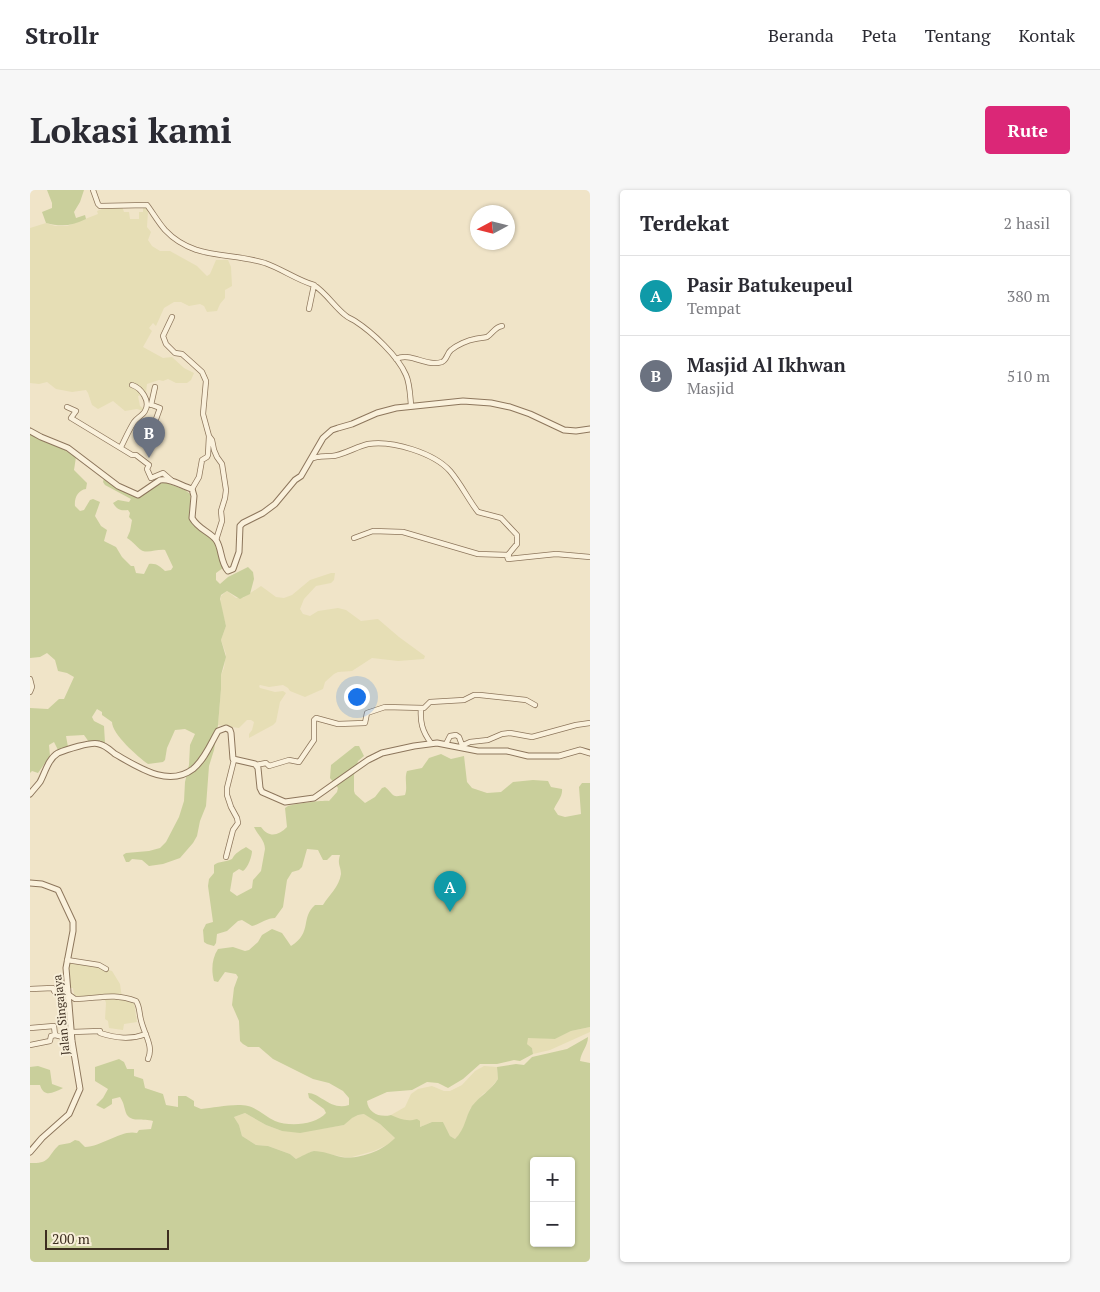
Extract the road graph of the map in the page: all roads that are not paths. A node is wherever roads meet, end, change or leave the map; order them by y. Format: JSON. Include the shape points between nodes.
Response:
{"nodes":[{"id":1,"x":93,"y":190,"type":"edge"},
{"id":2,"x":314,"y":285,"type":"junction"},
{"id":3,"x":310,"y":309,"type":"dead end"},
{"id":4,"x":172,"y":317,"type":"dead end"},
{"id":5,"x":502,"y":326,"type":"dead end"},
{"id":6,"x":396,"y":359,"type":"junction"},
{"id":7,"x":132,"y":386,"type":"dead end"},
{"id":8,"x":155,"y":387,"type":"dead end"},
{"id":9,"x":411,"y":405,"type":"junction"},
{"id":10,"x":150,"y":406,"type":"junction"},
{"id":11,"x":67,"y":407,"type":"dead end"},
{"id":12,"x":590,"y":428,"type":"edge"},
{"id":13,"x":30,"y":432,"type":"edge"},
{"id":14,"x":151,"y":433,"type":"dead end"},
{"id":15,"x":209,"y":436,"type":"junction"},
{"id":16,"x":121,"y":447,"type":"junction"},
{"id":17,"x":313,"y":458,"type":"junction"},
{"id":18,"x":170,"y":480,"type":"junction"},
{"id":19,"x":192,"y":489,"type":"junction"},
{"id":20,"x":354,"y":538,"type":"dead end"},
{"id":21,"x":216,"y":540,"type":"junction"},
{"id":22,"x":509,"y":555,"type":"junction"},
{"id":23,"x":590,"y":557,"type":"edge"},
{"id":24,"x":30,"y":679,"type":"edge"},
{"id":25,"x":30,"y":692,"type":"edge"},
{"id":26,"x":535,"y":705,"type":"dead end"},
{"id":27,"x":422,"y":708,"type":"junction"},
{"id":28,"x":590,"y":723,"type":"edge"},
{"id":29,"x":431,"y":743,"type":"junction"},
{"id":30,"x":446,"y":744,"type":"junction"},
{"id":31,"x":460,"y":746,"type":"junction"},
{"id":32,"x":590,"y":753,"type":"edge"},
{"id":33,"x":234,"y":760,"type":"junction"},
{"id":34,"x":256,"y":765,"type":"junction"},
{"id":35,"x":30,"y":794,"type":"edge"},
{"id":36,"x":226,"y":857,"type":"dead end"},
{"id":37,"x":30,"y":882,"type":"edge"},
{"id":38,"x":67,"y":960,"type":"junction"},
{"id":39,"x":106,"y":969,"type":"dead end"},
{"id":40,"x":30,"y":989,"type":"edge"},
{"id":41,"x":68,"y":991,"type":"junction"},
{"id":42,"x":30,"y":1028,"type":"edge"},
{"id":43,"x":72,"y":1032,"type":"junction"},
{"id":44,"x":146,"y":1034,"type":"junction"},
{"id":45,"x":55,"y":1035,"type":"junction"},
{"id":46,"x":72,"y":1041,"type":"junction"},
{"id":47,"x":30,"y":1045,"type":"edge"},
{"id":48,"x":148,"y":1059,"type":"dead end"},
{"id":49,"x":30,"y":1152,"type":"edge"}],
"edges":[{"from":1,"to":2,"type":"street","via":[[100,206],[147,205],[164,229],[183,246],[267,264]]},
{"from":2,"to":3,"type":"street"},
{"from":2,"to":6,"type":"street"},
{"from":4,"to":15,"type":"street","via":[[163,336],[175,354],[182,354],[202,372],[206,381],[203,414]]},
{"from":5,"to":6,"type":"street","via":[[487,336],[450,350],[442,362],[405,356]]},
{"from":6,"to":9,"type":"street","via":[[407,377]]},
{"from":7,"to":10,"type":"street","via":[[138,387]]},
{"from":8,"to":10,"type":"street"},
{"from":9,"to":12,"type":"street","via":[[491,403],[530,414],[564,430]]},
{"from":9,"to":17,"type":"street","via":[[376,413],[332,430],[323,438]]},
{"from":10,"to":14,"type":"street","via":[[160,408]]},
{"from":10,"to":16,"type":"street","via":[[135,421]]},
{"from":11,"to":16,"type":"street","via":[[76,411],[71,418]]},
{"from":13,"to":18,"type":"street","via":[[68,448],[118,486],[134,494],[138,495],[160,480]]},
{"from":15,"to":19,"type":"street","via":[[208,457],[202,460],[199,477]]},
{"from":15,"to":21,"type":"street","via":[[222,464],[226,490]]},
{"from":16,"to":18,"type":"street","via":[[149,465],[147,469],[151,478],[163,473]]},
{"from":17,"to":21,"type":"street","via":[[272,508],[240,526],[239,552],[233,569],[228,571],[226,568]]},
{"from":17,"to":22,"type":"street","via":[[380,444],[418,451],[440,462],[451,472],[478,512],[501,518],[515,533],[517,544]]},
{"from":18,"to":19,"type":"street"},
{"from":19,"to":21,"type":"street","via":[[192,518]]},
{"from":20,"to":22,"type":"street","via":[[373,531],[403,532],[478,554]]},
{"from":22,"to":23,"type":"street","via":[[508,559],[513,560],[556,554]]},
{"from":24,"to":25,"type":"street"},
{"from":26,"to":27,"type":"street","via":[[511,697],[474,695],[464,700],[430,702]]},
{"from":27,"to":29,"type":"street","via":[[420,721]]},
{"from":27,"to":34,"type":"street","via":[[382,707],[367,713],[363,723],[338,724],[316,718],[314,740],[299,762],[289,760],[269,766],[266,763]]},
{"from":28,"to":31,"type":"street","via":[[543,736],[510,733]]},
{"from":29,"to":30,"type":"street"},
{"from":29,"to":34,"type":"street","via":[[374,756],[320,796],[309,800],[285,802],[262,792]]},
{"from":30,"to":31,"type":"street"},
{"from":30,"to":31,"type":"street","via":[[450,736],[456,735],[460,737]]},
{"from":31,"to":32,"type":"street","via":[[528,756],[559,756],[580,750]]},
{"from":33,"to":34,"type":"street"},
{"from":33,"to":35,"type":"street","via":[[231,733],[226,728],[218,730],[194,768],[170,777],[158,776],[98,743],[91,744],[54,756]]},
{"from":33,"to":36,"type":"street","via":[[227,795],[238,823]]},
{"from":37,"to":38,"type":"street","name":"Jalan Singajaya","via":[[58,890],[72,917],[73,931]]},
{"from":38,"to":39,"type":"street"},
{"from":38,"to":41,"type":"street","name":"Jalan Singajaya"},
{"from":40,"to":41,"type":"street"},
{"from":41,"to":43,"type":"street","name":"Jalan Singajaya"},
{"from":41,"to":44,"type":"street","via":[[75,999],[101,995],[136,1000]]},
{"from":42,"to":45,"type":"street","via":[[54,1026]]},
{"from":43,"to":44,"type":"street","via":[[100,1031],[118,1038]]},
{"from":43,"to":46,"type":"street","name":"Jalan Singajaya"},
{"from":44,"to":48,"type":"street"},
{"from":45,"to":46,"type":"street","via":[[63,1037],[64,1041]]},
{"from":45,"to":47,"type":"street","via":[[50,1041]]},
{"from":46,"to":49,"type":"street","name":"Jalan Singajaya","via":[[80,1086],[74,1108]]}]}
